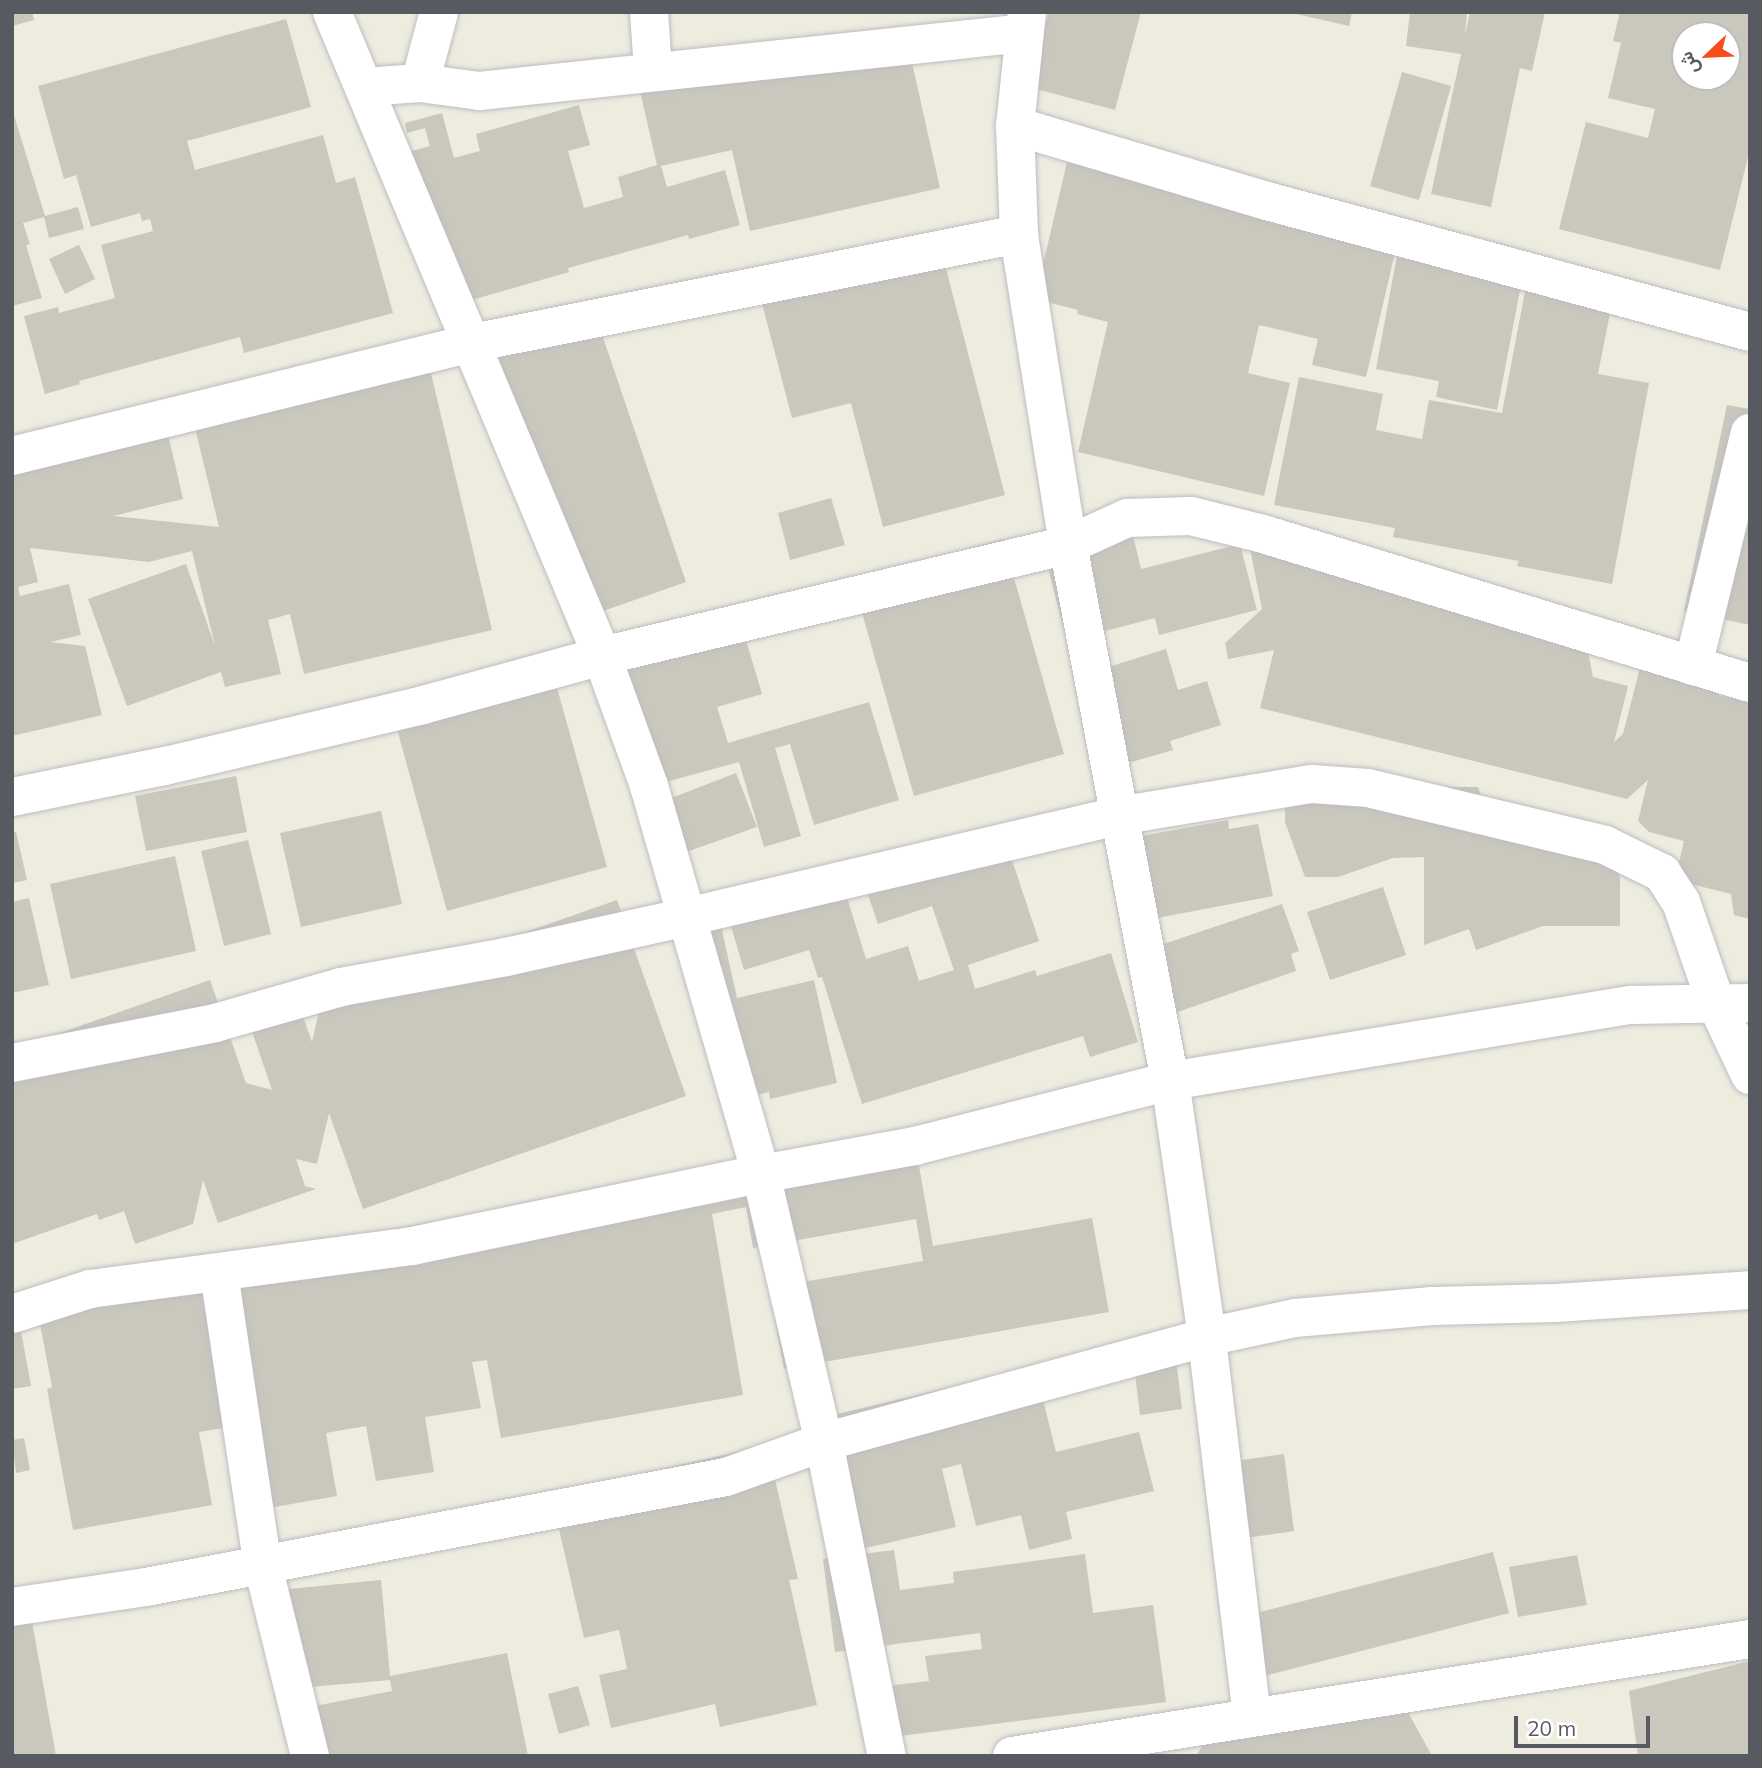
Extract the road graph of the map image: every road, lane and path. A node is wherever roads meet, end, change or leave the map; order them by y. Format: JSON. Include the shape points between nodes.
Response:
{"nodes":[{"id":1,"x":332,"y":12,"type":"edge"},
{"id":2,"x":439,"y":12,"type":"edge"},
{"id":3,"x":649,"y":12,"type":"edge"},
{"id":4,"x":1025,"y":22,"type":"edge"},
{"id":5,"x":653,"y":70,"type":"junction"},
{"id":6,"x":421,"y":83,"type":"junction"},
{"id":7,"x":364,"y":87,"type":"junction"},
{"id":8,"x":1015,"y":126,"type":"junction"},
{"id":9,"x":1019,"y":234,"type":"junction"},
{"id":10,"x":1750,"y":332,"type":"edge"},
{"id":11,"x":471,"y":343,"type":"junction"},
{"id":12,"x":1750,"y":433,"type":"edge"},
{"id":13,"x":12,"y":456,"type":"edge"},
{"id":14,"x":1068,"y":545,"type":"junction"},
{"id":15,"x":602,"y":656,"type":"junction"},
{"id":16,"x":1693,"y":666,"type":"junction"},
{"id":17,"x":1750,"y":683,"type":"edge"},
{"id":18,"x":12,"y":797,"type":"edge"},
{"id":19,"x":1118,"y":816,"type":"junction"},
{"id":20,"x":687,"y":917,"type":"junction"},
{"id":21,"x":1733,"y":1003,"type":"edge"},
{"id":22,"x":12,"y":1063,"type":"edge"},
{"id":23,"x":1750,"y":1075,"type":"edge"},
{"id":24,"x":1170,"y":1080,"type":"junction"},
{"id":25,"x":761,"y":1174,"type":"junction"},
{"id":26,"x":219,"y":1273,"type":"junction"},
{"id":27,"x":1750,"y":1290,"type":"edge"},
{"id":28,"x":12,"y":1314,"type":"edge"},
{"id":29,"x":1207,"y":1337,"type":"junction"},
{"id":30,"x":824,"y":1442,"type":"junction"},
{"id":31,"x":264,"y":1566,"type":"junction"},
{"id":32,"x":12,"y":1607,"type":"edge"},
{"id":33,"x":1750,"y":1639,"type":"edge"},
{"id":34,"x":1252,"y":1717,"type":"junction"},
{"id":35,"x":310,"y":1756,"type":"edge"},
{"id":36,"x":887,"y":1756,"type":"edge"},
{"id":37,"x":1012,"y":1756,"type":"edge"}],
"edges":[{"from":1,"to":7,"type":"street"},
{"from":2,"to":6,"type":"street"},
{"from":3,"to":5,"type":"street"},
{"from":4,"to":5,"type":"street"},
{"from":4,"to":8,"type":"street"},
{"from":5,"to":6,"type":"street","via":[[479,91]]},
{"from":6,"to":7,"type":"street"},
{"from":7,"to":11,"type":"street"},
{"from":8,"to":9,"type":"street"},
{"from":8,"to":10,"type":"street","via":[[1267,201]]},
{"from":9,"to":11,"type":"street"},
{"from":9,"to":14,"type":"street"},
{"from":11,"to":13,"type":"street"},
{"from":11,"to":15,"type":"street"},
{"from":12,"to":16,"type":"street"},
{"from":14,"to":15,"type":"street"},
{"from":14,"to":16,"type":"street","via":[[1127,518],[1191,516]]},
{"from":14,"to":19,"type":"street"},
{"from":15,"to":18,"type":"street","via":[[410,709]]},
{"from":15,"to":20,"type":"street","via":[[649,786]]},
{"from":16,"to":17,"type":"street"},
{"from":19,"to":20,"type":"street"},
{"from":19,"to":21,"type":"street","via":[[1312,784],[1368,788],[1605,845],[1662,873],[1682,902]]},
{"from":19,"to":24,"type":"street"},
{"from":20,"to":22,"type":"street","via":[[341,987],[215,1023]]},
{"from":20,"to":25,"type":"street"},
{"from":21,"to":23,"type":"street"},
{"from":21,"to":24,"type":"street","via":[[1632,1005]]},
{"from":24,"to":25,"type":"street","via":[[915,1146]]},
{"from":24,"to":29,"type":"street"},
{"from":25,"to":26,"type":"street","via":[[412,1246]]},
{"from":25,"to":30,"type":"street"},
{"from":26,"to":28,"type":"street","via":[[90,1289]]},
{"from":26,"to":31,"type":"street"},
{"from":27,"to":29,"type":"street","via":[[1432,1306],[1295,1318]]},
{"from":29,"to":30,"type":"street"},
{"from":29,"to":34,"type":"street"},
{"from":30,"to":31,"type":"street","via":[[726,1477]]},
{"from":30,"to":36,"type":"street"},
{"from":31,"to":32,"type":"street"},
{"from":31,"to":35,"type":"street"},
{"from":33,"to":34,"type":"street"},
{"from":34,"to":37,"type":"street"}]}
